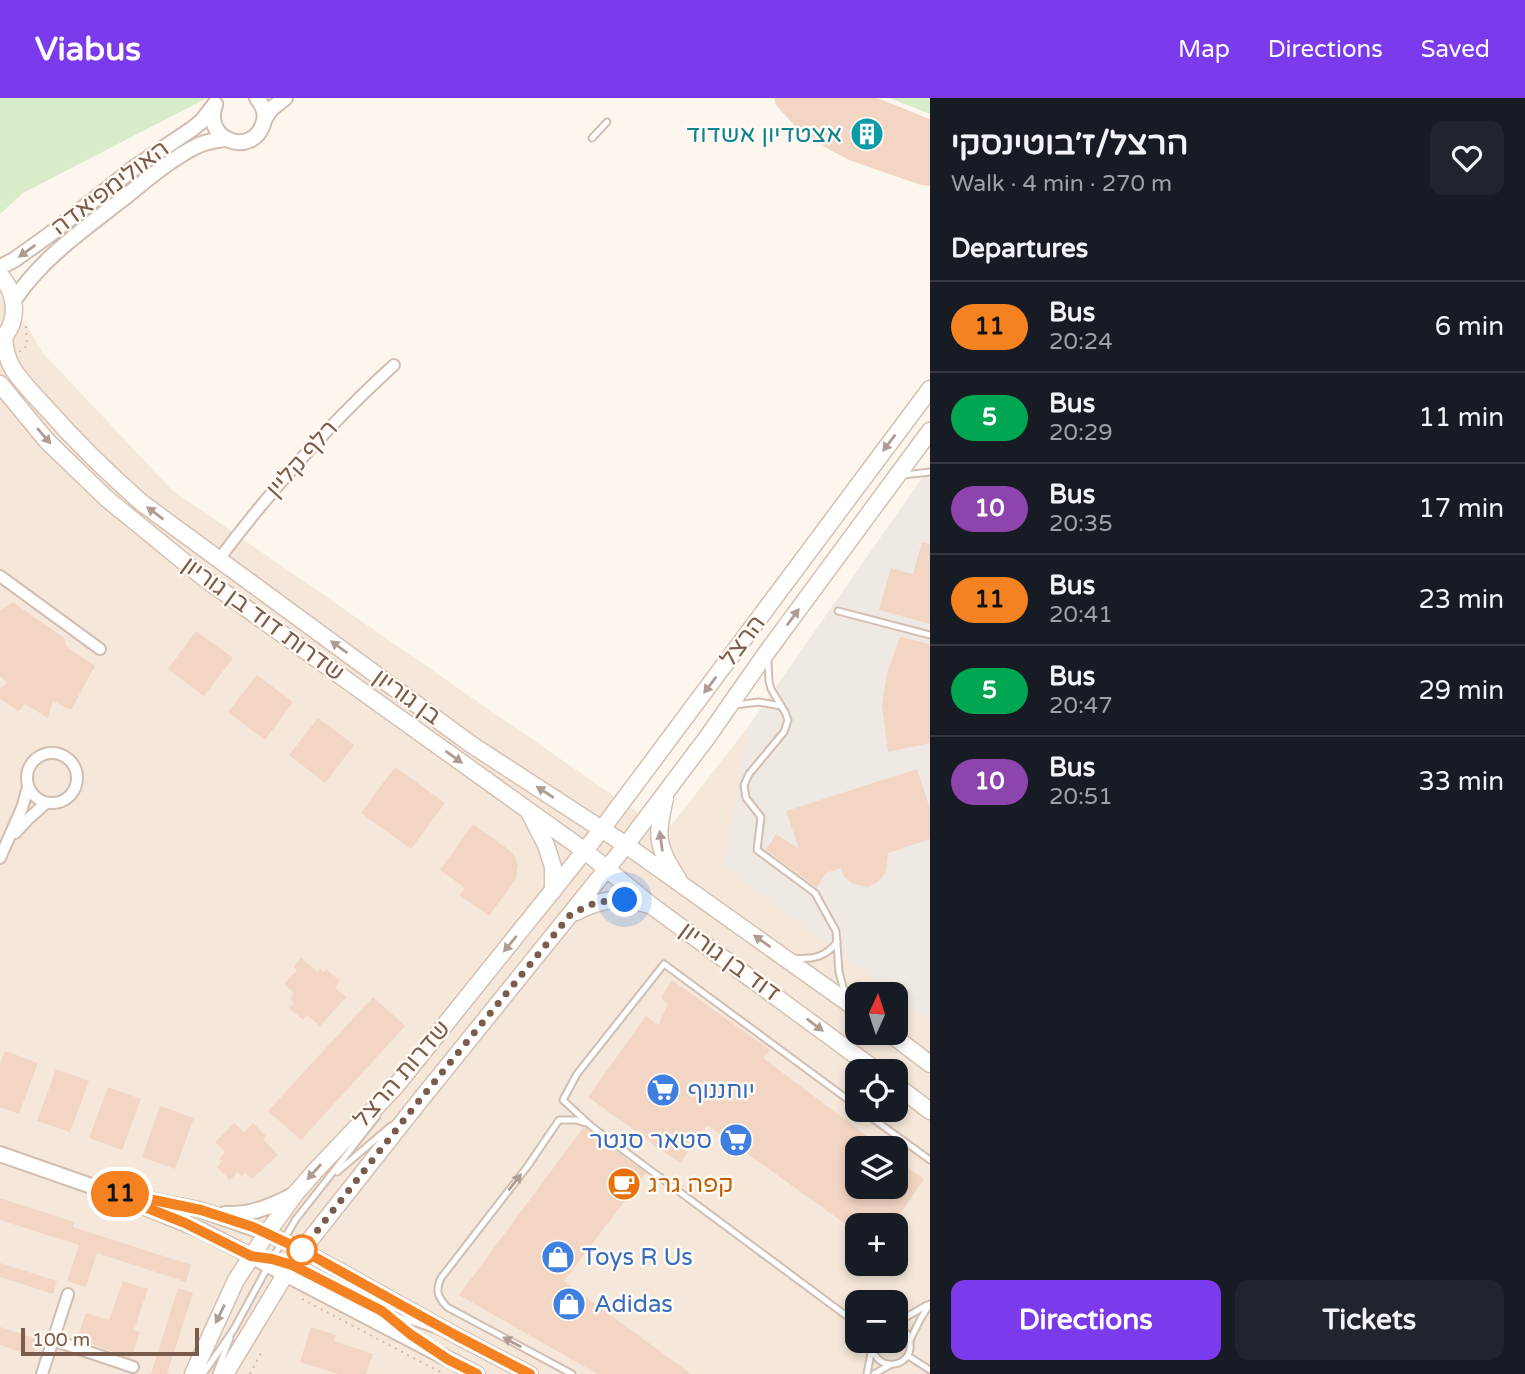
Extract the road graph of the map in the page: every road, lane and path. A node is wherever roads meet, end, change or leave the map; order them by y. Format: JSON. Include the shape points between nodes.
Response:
{"nodes":[{"id":1,"x":257,"y":98,"type":"edge"},
{"id":2,"x":285,"y":98,"type":"edge"},
{"id":3,"x":217,"y":101,"type":"edge"},
{"id":4,"x":265,"y":118,"type":"junction"},
{"id":5,"x":607,"y":122,"type":"dead end"},
{"id":6,"x":592,"y":138,"type":"dead end"},
{"id":7,"x":225,"y":139,"type":"junction"},
{"id":8,"x":0,"y":267,"type":"edge"},
{"id":9,"x":0,"y":275,"type":"edge"},
{"id":10,"x":14,"y":300,"type":"junction"},
{"id":11,"x":2,"y":339,"type":"edge"},
{"id":12,"x":394,"y":365,"type":"dead end"},
{"id":13,"x":0,"y":384,"type":"edge"},
{"id":14,"x":930,"y":388,"type":"edge"},
{"id":15,"x":930,"y":431,"type":"edge"},
{"id":16,"x":930,"y":472,"type":"edge"},
{"id":17,"x":897,"y":476,"type":"junction"},
{"id":18,"x":219,"y":559,"type":"junction"},
{"id":19,"x":0,"y":576,"type":"edge"},
{"id":20,"x":838,"y":611,"type":"dead end"},
{"id":21,"x":930,"y":635,"type":"edge"},
{"id":22,"x":100,"y":649,"type":"dead end"},
{"id":23,"x":767,"y":652,"type":"junction"},
{"id":24,"x":729,"y":706,"type":"junction"},
{"id":25,"x":781,"y":706,"type":"junction"},
{"id":26,"x":28,"y":787,"type":"junction"},
{"id":27,"x":667,"y":791,"type":"junction"},
{"id":28,"x":46,"y":803,"type":"junction"},
{"id":29,"x":527,"y":810,"type":"junction"},
{"id":30,"x":602,"y":829,"type":"junction"},
{"id":31,"x":9,"y":841,"type":"junction"},
{"id":32,"x":626,"y":845,"type":"junction"},
{"id":33,"x":584,"y":851,"type":"junction"},
{"id":34,"x":0,"y":858,"type":"edge"},
{"id":35,"x":607,"y":868,"type":"junction"},
{"id":36,"x":683,"y":887,"type":"junction"},
{"id":37,"x":553,"y":891,"type":"junction"},
{"id":38,"x":652,"y":906,"type":"junction"},
{"id":39,"x":571,"y":914,"type":"junction"},
{"id":40,"x":837,"y":942,"type":"junction"},
{"id":41,"x":784,"y":957,"type":"junction"},
{"id":42,"x":845,"y":990,"type":"edge"},
{"id":43,"x":845,"y":1000,"type":"edge"},
{"id":44,"x":905,"y":1045,"type":"edge"},
{"id":45,"x":861,"y":1059,"type":"edge"},
{"id":46,"x":930,"y":1064,"type":"edge"},
{"id":47,"x":395,"y":1087,"type":"junction"},
{"id":48,"x":908,"y":1094,"type":"edge"},
{"id":49,"x":845,"y":1097,"type":"edge"},
{"id":50,"x":418,"y":1102,"type":"junction"},
{"id":51,"x":930,"y":1111,"type":"edge"},
{"id":52,"x":879,"y":1122,"type":"edge"},
{"id":53,"x":591,"y":1126,"type":"junction"},
{"id":54,"x":0,"y":1154,"type":"edge"},
{"id":55,"x":930,"y":1160,"type":"edge"},
{"id":56,"x":326,"y":1180,"type":"junction"},
{"id":57,"x":97,"y":1188,"type":"junction"},
{"id":58,"x":296,"y":1193,"type":"junction"},
{"id":59,"x":217,"y":1214,"type":"junction"},
{"id":60,"x":267,"y":1233,"type":"junction"},
{"id":61,"x":283,"y":1240,"type":"junction"},
{"id":62,"x":302,"y":1250,"type":"junction"},
{"id":63,"x":251,"y":1256,"type":"junction"},
{"id":64,"x":270,"y":1262,"type":"junction"},
{"id":65,"x":288,"y":1270,"type":"junction"},
{"id":66,"x":68,"y":1294,"type":"dead end"},
{"id":67,"x":301,"y":1300,"type":"dead end"},
{"id":68,"x":930,"y":1304,"type":"edge"},
{"id":69,"x":382,"y":1311,"type":"junction"},
{"id":70,"x":845,"y":1315,"type":"edge"},
{"id":71,"x":908,"y":1318,"type":"edge"},
{"id":72,"x":234,"y":1329,"type":"junction"},
{"id":73,"x":457,"y":1336,"type":"junction"},
{"id":74,"x":908,"y":1337,"type":"edge"},
{"id":75,"x":53,"y":1340,"type":"junction"},
{"id":76,"x":910,"y":1340,"type":"junction"},
{"id":77,"x":261,"y":1353,"type":"dead end"},
{"id":78,"x":870,"y":1353,"type":"edge"},
{"id":79,"x":873,"y":1353,"type":"edge"},
{"id":80,"x":908,"y":1356,"type":"junction"},
{"id":81,"x":892,"y":1364,"type":"junction"},
{"id":82,"x":134,"y":1367,"type":"dead end"},
{"id":83,"x":447,"y":1367,"type":"edge"},
{"id":84,"x":930,"y":1370,"type":"edge"},
{"id":85,"x":42,"y":1374,"type":"edge"},
{"id":86,"x":192,"y":1374,"type":"edge"},
{"id":87,"x":203,"y":1374,"type":"edge"},
{"id":88,"x":216,"y":1374,"type":"edge"},
{"id":89,"x":225,"y":1374,"type":"edge"},
{"id":90,"x":250,"y":1374,"type":"edge"},
{"id":91,"x":477,"y":1374,"type":"edge"},
{"id":92,"x":530,"y":1374,"type":"edge"},
{"id":93,"x":572,"y":1374,"type":"edge"},
{"id":94,"x":867,"y":1374,"type":"edge"},
{"id":95,"x":874,"y":1374,"type":"edge"}],
"edges":[{"from":1,"to":4,"type":"street"},
{"from":2,"to":4,"type":"street"},
{"from":3,"to":7,"type":"street","via":[[212,119]]},
{"from":3,"to":8,"type":"street","name":"האולימפיאדה","one_way":true,"via":[[192,129]]},
{"from":4,"to":7,"type":"street","name":"האולימפיאדה","via":[[251,140]]},
{"from":5,"to":6,"type":"lane"},
{"from":7,"to":10,"type":"street","name":"האולימפיאדה","via":[[198,145],[147,179],[54,253]]},
{"from":9,"to":10,"type":"main road"},
{"from":10,"to":11,"type":"main road","via":[[11,326]]},
{"from":18,"to":11,"type":"main road","name":"בן גוריון","one_way":true,"via":[[107,473],[14,370]]},
{"from":12,"to":18,"type":"street","name":"רלף קליין","via":[[318,439]]},
{"from":13,"to":29,"type":"main road","name":"שדרות דוד בן גוריון","one_way":true,"via":[[47,441],[106,498],[204,578]]},
{"from":14,"to":30,"type":"main road","name":"הרצל","one_way":true},
{"from":15,"to":17,"type":"main road","name":"הרצל"},
{"from":16,"to":17,"type":"lane"},
{"from":23,"to":17,"type":"main road","name":"הרצל","one_way":true},
{"from":30,"to":18,"type":"main road","name":"בן גוריון","one_way":true,"via":[[472,745]]},
{"from":19,"to":22,"type":"street"},
{"from":20,"to":21,"type":"lane"},
{"from":23,"to":24,"type":"main road","name":"הרצל"},
{"from":23,"to":25,"type":"lane","via":[[769,681]]},
{"from":24,"to":25,"type":"lane","via":[[759,702]]},
{"from":24,"to":27,"type":"main road","name":"הרצל"},
{"from":25,"to":40,"type":"lane","via":[[787,728],[744,785],[746,798],[761,817],[757,850],[815,893]]},
{"from":26,"to":28,"type":"street"},
{"from":26,"to":28,"type":"street","via":[[30,767],[42,755],[58,754],[70,761],[77,778],[74,791],[58,803]]},
{"from":26,"to":31,"type":"street"},
{"from":27,"to":32,"type":"main road","name":"הרצל"},
{"from":36,"to":27,"type":"main road","one_way":true,"via":[[660,845]]},
{"from":28,"to":31,"type":"street"},
{"from":29,"to":33,"type":"main road","name":"שדרות דוד בן גוריון"},
{"from":29,"to":37,"type":"main road","via":[[547,845]]},
{"from":30,"to":32,"type":"main road","name":"בן גוריון"},
{"from":30,"to":33,"type":"main road","name":"הרצל"},
{"from":31,"to":34,"type":"street"},
{"from":32,"to":35,"type":"main road","name":"הרצל"},
{"from":32,"to":36,"type":"main road","name":"בן גוריון"},
{"from":33,"to":35,"type":"main road","name":"דוד בן גוריון"},
{"from":33,"to":37,"type":"main road","name":"הרצל"},
{"from":35,"to":38,"type":"main road","name":"דוד בן גוריון"},
{"from":35,"to":39,"type":"main road"},
{"from":41,"to":36,"type":"main road","name":"בן גוריון","one_way":true},
{"from":37,"to":47,"type":"main road","name":"שדרות הרצל","one_way":true},
{"from":38,"to":39,"type":"main road","via":[[611,900]]},
{"from":38,"to":45,"type":"main road","name":"דוד בן גוריון","one_way":true},
{"from":39,"to":50,"type":"main road"},
{"from":40,"to":41,"type":"lane","via":[[824,955],[811,959]]},
{"from":40,"to":42,"type":"lane"},
{"from":41,"to":43,"type":"main road","name":"בן גוריון"},
{"from":44,"to":46,"type":"main road"},
{"from":47,"to":56,"type":"lane"},
{"from":47,"to":58,"type":"main road","name":"שדרות הרצל","one_way":true},
{"from":48,"to":51,"type":"main road"},
{"from":49,"to":53,"type":"lane","via":[[664,964],[563,1100]]},
{"from":50,"to":56,"type":"lane"},
{"from":50,"to":62,"type":"main road","name":"שדרות הרצל"},
{"from":52,"to":55,"type":"lane"},
{"from":53,"to":70,"type":"lane"},
{"from":93,"to":53,"type":"lane","one_way":true,"via":[[447,1307],[437,1287],[559,1120]]},
{"from":54,"to":57,"type":"street"},
{"from":56,"to":61,"type":"lane"},
{"from":57,"to":59,"type":"street"},
{"from":57,"to":63,"type":"street"},
{"from":58,"to":59,"type":"street","via":[[264,1209]]},
{"from":58,"to":60,"type":"main road","name":"שדרות הרצל"},
{"from":59,"to":60,"type":"street"},
{"from":60,"to":61,"type":"street"},
{"from":60,"to":63,"type":"main road","name":"שדרות הרצל"},
{"from":61,"to":62,"type":"street"},
{"from":61,"to":64,"type":"lane"},
{"from":62,"to":65,"type":"main road","name":"שדרות הרצל"},
{"from":62,"to":73,"type":"street"},
{"from":63,"to":64,"type":"street"},
{"from":63,"to":86,"type":"main road","one_way":true},
{"from":64,"to":65,"type":"street"},
{"from":64,"to":72,"type":"lane"},
{"from":65,"to":69,"type":"lane"},
{"from":65,"to":83,"type":"street"},
{"from":65,"to":89,"type":"main road","name":"שדרות הרצל"},
{"from":66,"to":75,"type":"street"},
{"from":67,"to":83,"type":"path"},
{"from":68,"to":71,"type":"lane"},
{"from":68,"to":76,"type":"lane"},
{"from":69,"to":73,"type":"lane"},
{"from":69,"to":83,"type":"lane"},
{"from":72,"to":87,"type":"lane"},
{"from":72,"to":88,"type":"lane"},
{"from":73,"to":92,"type":"street"},
{"from":74,"to":76,"type":"lane"},
{"from":75,"to":82,"type":"street"},
{"from":75,"to":85,"type":"street"},
{"from":76,"to":80,"type":"lane"},
{"from":77,"to":90,"type":"path"},
{"from":78,"to":94,"type":"lane"},
{"from":79,"to":81,"type":"lane","via":[[880,1362]]},
{"from":80,"to":81,"type":"lane"},
{"from":80,"to":84,"type":"lane"},
{"from":81,"to":95,"type":"lane"},
{"from":83,"to":91,"type":"street"}]}
